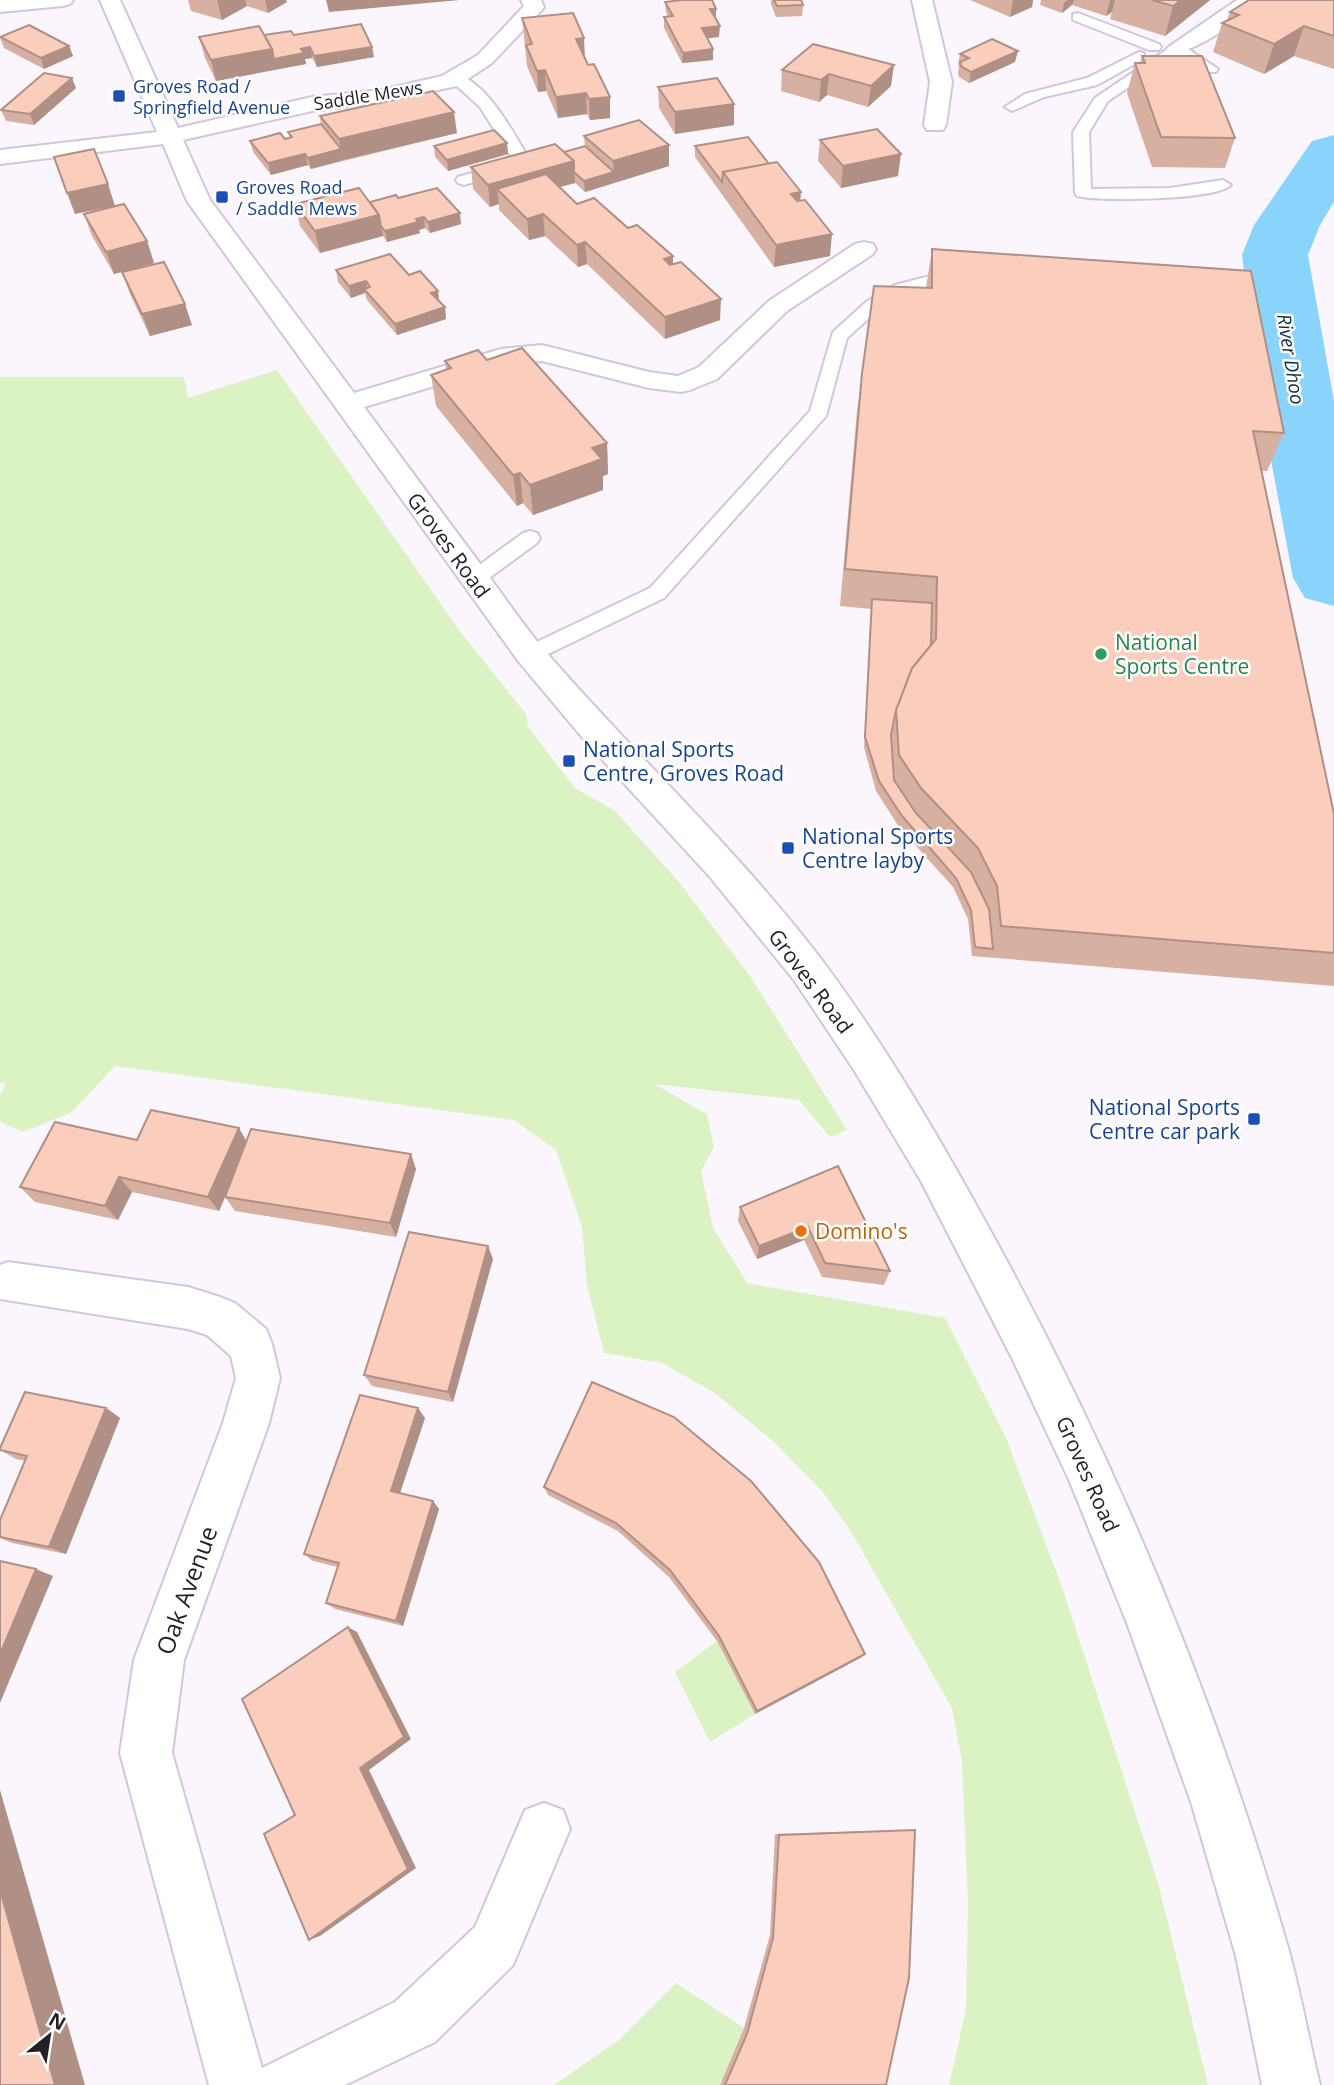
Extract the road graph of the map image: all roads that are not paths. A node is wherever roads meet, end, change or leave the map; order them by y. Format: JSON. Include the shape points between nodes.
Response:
{"nodes":[{"id":1,"x":63,"y":0,"type":"edge"},
{"id":2,"x":110,"y":0,"type":"edge"},
{"id":3,"x":531,"y":0,"type":"edge"},
{"id":4,"x":922,"y":0,"type":"edge"},
{"id":5,"x":1250,"y":0,"type":"edge"},
{"id":6,"x":0,"y":6,"type":"edge"},
{"id":7,"x":1078,"y":17,"type":"dead end"},
{"id":8,"x":1154,"y":47,"type":"junction"},
{"id":9,"x":1177,"y":48,"type":"junction"},
{"id":10,"x":1211,"y":69,"type":"edge"},
{"id":11,"x":454,"y":78,"type":"junction"},
{"id":12,"x":1012,"y":107,"type":"dead end"},
{"id":13,"x":935,"y":125,"type":"dead end"},
{"id":14,"x":169,"y":137,"type":"junction"},
{"id":15,"x":0,"y":157,"type":"edge"},
{"id":16,"x":464,"y":180,"type":"dead end"},
{"id":17,"x":1223,"y":185,"type":"dead end"},
{"id":18,"x":864,"y":249,"type":"dead end"},
{"id":19,"x":978,"y":281,"type":"edge"},
{"id":20,"x":346,"y":404,"type":"junction"},
{"id":21,"x":530,"y":538,"type":"dead end"},
{"id":22,"x":474,"y":579,"type":"junction"},
{"id":23,"x":530,"y":654,"type":"junction"},
{"id":24,"x":4,"y":1281,"type":"edge"},
{"id":25,"x":544,"y":1829,"type":"dead end"},
{"id":26,"x":238,"y":2085,"type":"edge"},
{"id":27,"x":283,"y":2085,"type":"edge"},
{"id":28,"x":1291,"y":2085,"type":"edge"}],
"edges":[{"from":1,"to":6,"type":"street"},
{"from":2,"to":14,"type":"street","name":"Groves Road"},
{"from":3,"to":11,"type":"street","name":"Saddle Mews","via":[[534,7],[485,59]]},
{"from":4,"to":13,"type":"street","via":[[941,82]]},
{"from":5,"to":9,"type":"street"},
{"from":7,"to":8,"type":"lane"},
{"from":8,"to":9,"type":"lane"},
{"from":8,"to":12,"type":"lane","via":[[1086,84],[1047,90]]},
{"from":9,"to":10,"type":"lane"},
{"from":9,"to":17,"type":"lane","via":[[1102,98],[1081,132],[1083,193],[1182,194]]},
{"from":11,"to":14,"type":"street","name":"Saddle Mews"},
{"from":11,"to":16,"type":"lane","via":[[468,85],[483,102],[523,163]]},
{"from":14,"to":15,"type":"street","name":"Saddle Mews"},
{"from":14,"to":20,"type":"street","name":"Groves Road","via":[[199,201]]},
{"from":18,"to":20,"type":"street","via":[[778,306],[708,373],[681,384],[542,353],[510,355]]},
{"from":19,"to":23,"type":"lane","via":[[938,279],[901,289],[872,306],[839,335],[818,412],[657,593]]},
{"from":20,"to":22,"type":"street","name":"Groves Road"},
{"from":21,"to":22,"type":"lane"},
{"from":22,"to":23,"type":"street","name":"Groves Road"},
{"from":23,"to":28,"type":"street","name":"Groves Road","via":[[723,867],[807,969],[869,1058],[935,1168],[1028,1343],[1093,1481],[1150,1623],[1217,1802],[1263,1956]]},
{"from":24,"to":26,"type":"street","name":"Oak Avenue","via":[[188,1308],[220,1318],[250,1343],[258,1378],[246,1423],[159,1660],[146,1753]]},
{"from":25,"to":27,"type":"street","via":[[494,1946],[415,2022]]}]}
